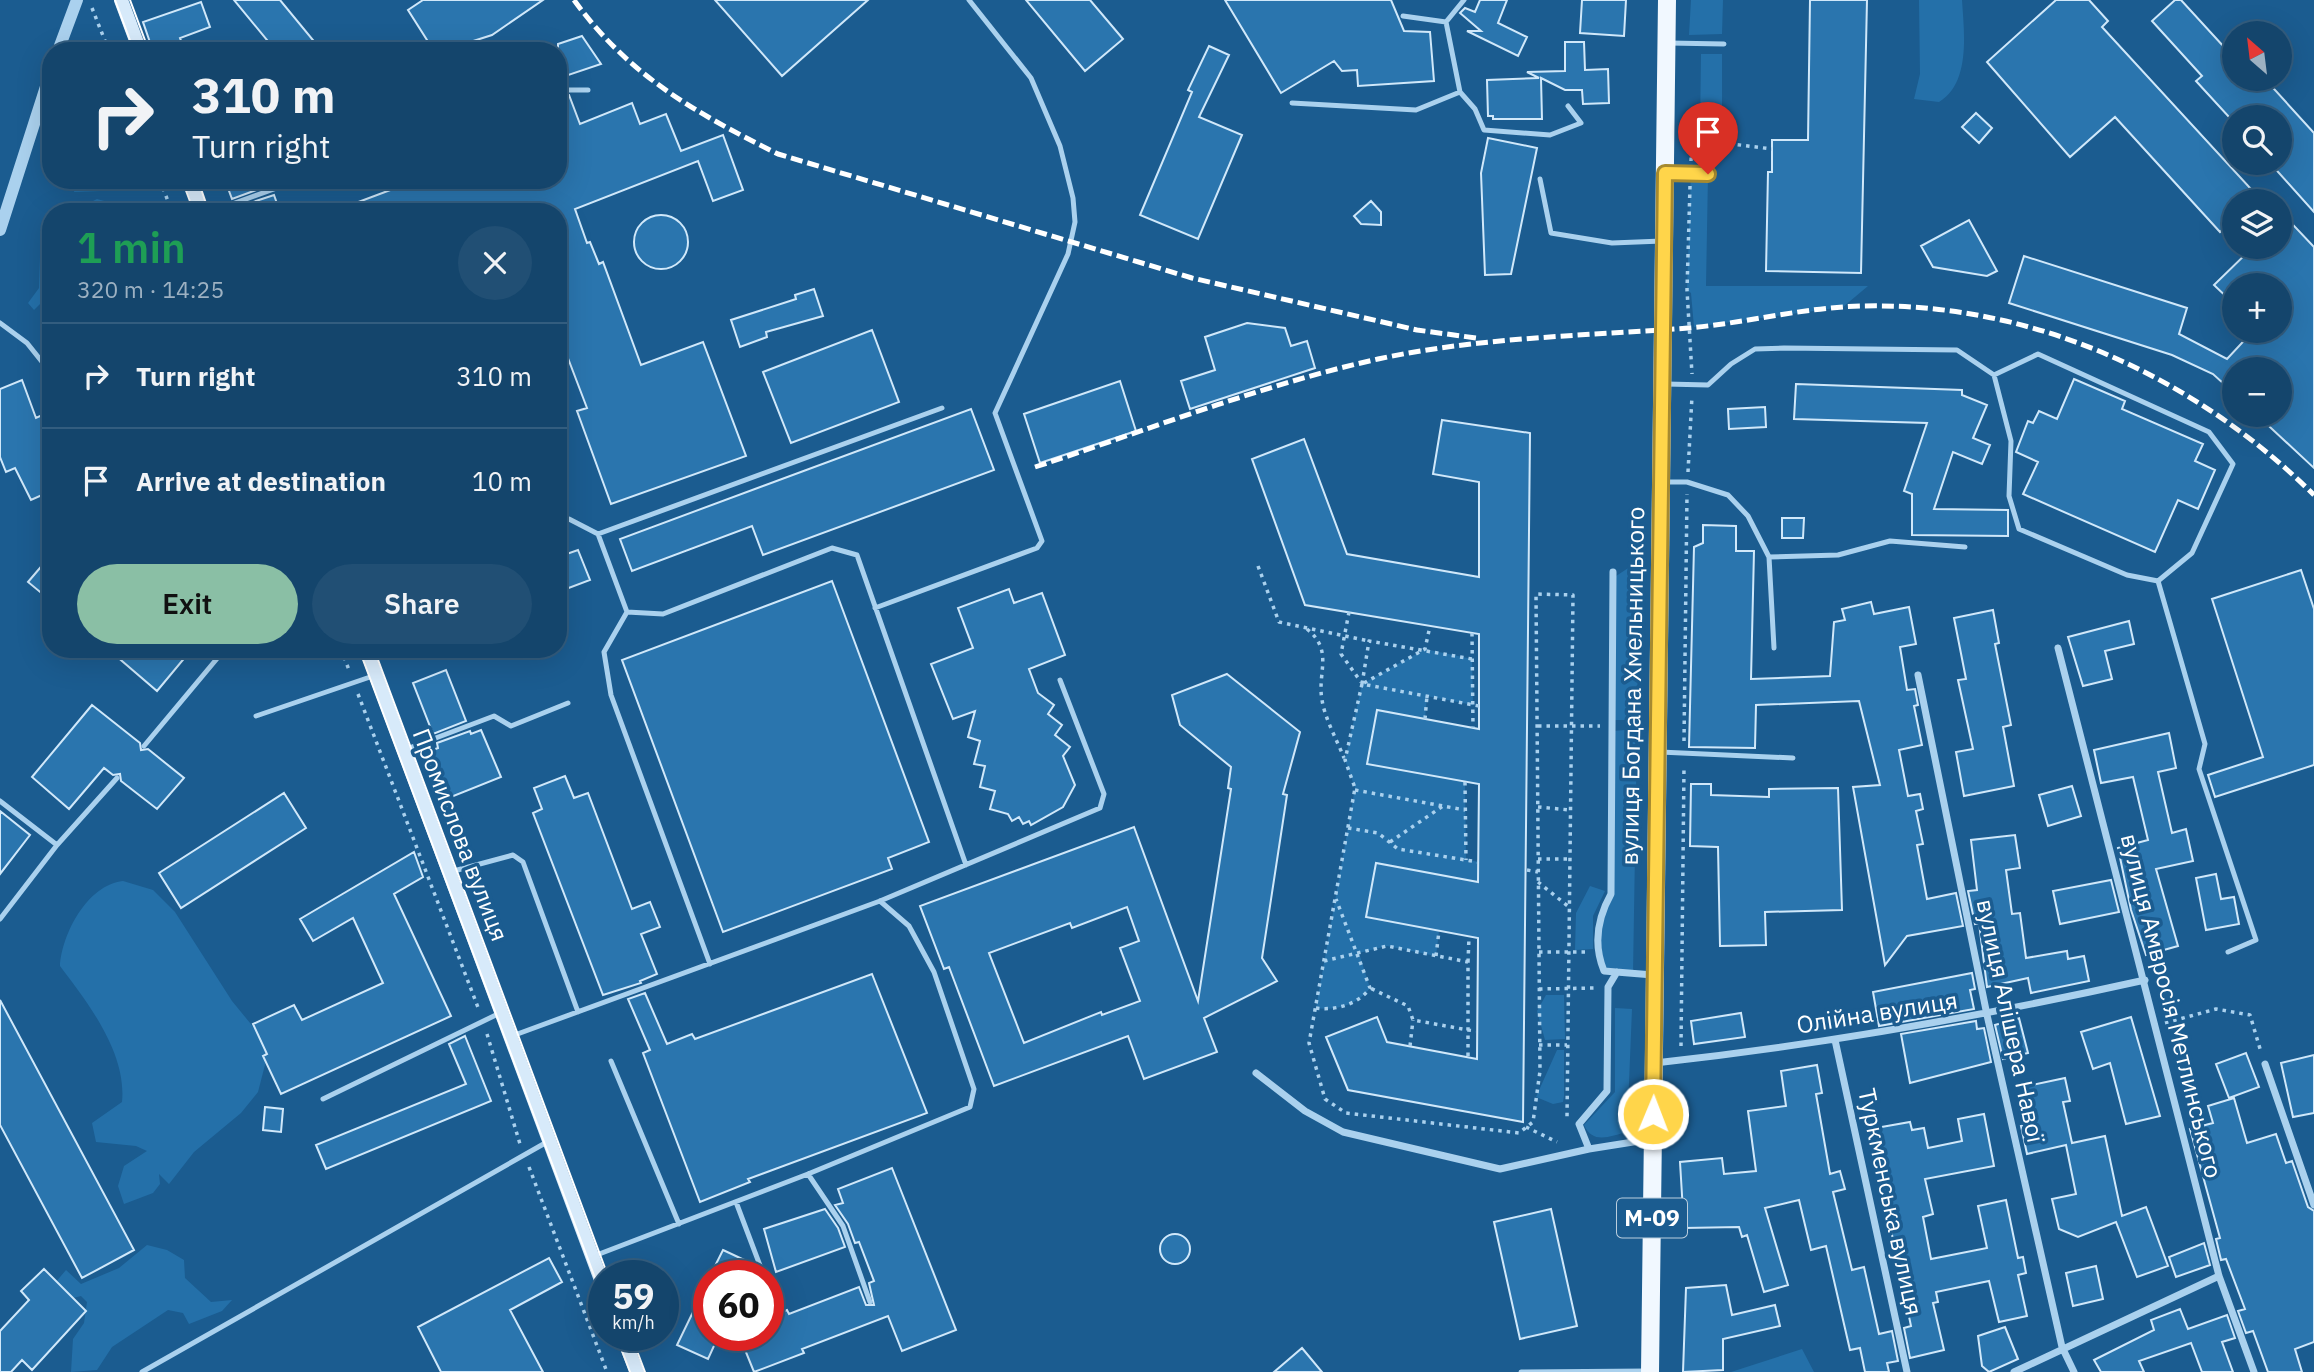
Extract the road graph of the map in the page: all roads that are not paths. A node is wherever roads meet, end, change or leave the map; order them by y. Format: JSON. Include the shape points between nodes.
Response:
{"nodes":[{"id":1,"x":77,"y":0,"type":"edge"},
{"id":2,"x":121,"y":0,"type":"edge"},
{"id":3,"x":969,"y":0,"type":"edge"},
{"id":4,"x":1464,"y":0,"type":"edge"},
{"id":5,"x":1667,"y":0,"type":"edge"},
{"id":6,"x":1403,"y":16,"type":"dead end"},
{"id":7,"x":1446,"y":22,"type":"junction"},
{"id":8,"x":61,"y":42,"type":"edge"},
{"id":9,"x":137,"y":42,"type":"edge"},
{"id":10,"x":1666,"y":44,"type":"junction"},
{"id":11,"x":1724,"y":44,"type":"dead end"},
{"id":12,"x":567,"y":90,"type":"edge"},
{"id":13,"x":588,"y":90,"type":"dead end"},
{"id":14,"x":1460,"y":92,"type":"junction"},
{"id":15,"x":42,"y":99,"type":"edge"},
{"id":16,"x":1292,"y":103,"type":"dead end"},
{"id":17,"x":1568,"y":106,"type":"dead end"},
{"id":18,"x":1665,"y":173,"type":"junction"},
{"id":19,"x":1708,"y":174,"type":"dead end"},
{"id":20,"x":1540,"y":179,"type":"dead end"},
{"id":21,"x":274,"y":189,"type":"edge"},
{"id":22,"x":235,"y":203,"type":"edge"},
{"id":23,"x":1,"y":224,"type":"edge"},
{"id":24,"x":1665,"y":241,"type":"junction"},
{"id":25,"x":0,"y":323,"type":"edge"},
{"id":26,"x":42,"y":362,"type":"edge"},
{"id":27,"x":1994,"y":375,"type":"junction"},
{"id":28,"x":1663,"y":384,"type":"junction"},
{"id":29,"x":942,"y":408,"type":"dead end"},
{"id":30,"x":1661,"y":481,"type":"junction"},
{"id":31,"x":567,"y":520,"type":"edge"},
{"id":32,"x":598,"y":534,"type":"junction"},
{"id":33,"x":1965,"y":547,"type":"dead end"},
{"id":34,"x":1769,"y":557,"type":"junction"},
{"id":35,"x":1613,"y":572,"type":"dead end"},
{"id":36,"x":2158,"y":581,"type":"junction"},
{"id":37,"x":874,"y":608,"type":"junction"},
{"id":38,"x":627,"y":612,"type":"junction"},
{"id":39,"x":1774,"y":648,"type":"dead end"},
{"id":40,"x":2058,"y":648,"type":"dead end"},
{"id":41,"x":217,"y":658,"type":"edge"},
{"id":42,"x":369,"y":658,"type":"edge"},
{"id":43,"x":376,"y":675,"type":"junction"},
{"id":44,"x":1918,"y":675,"type":"dead end"},
{"id":45,"x":1060,"y":680,"type":"dead end"},
{"id":46,"x":568,"y":703,"type":"dead end"},
{"id":47,"x":256,"y":716,"type":"dead end"},
{"id":48,"x":144,"y":746,"type":"dead end"},
{"id":49,"x":404,"y":750,"type":"junction"},
{"id":50,"x":1657,"y":752,"type":"junction"},
{"id":51,"x":1793,"y":758,"type":"dead end"},
{"id":52,"x":117,"y":778,"type":"dead end"},
{"id":53,"x":0,"y":801,"type":"edge"},
{"id":54,"x":57,"y":845,"type":"junction"},
{"id":55,"x":966,"y":865,"type":"junction"},
{"id":56,"x":450,"y":872,"type":"junction"},
{"id":57,"x":880,"y":901,"type":"junction"},
{"id":58,"x":0,"y":919,"type":"edge"},
{"id":59,"x":2228,"y":952,"type":"dead end"},
{"id":60,"x":710,"y":964,"type":"junction"},
{"id":61,"x":1617,"y":972,"type":"junction"},
{"id":62,"x":1654,"y":975,"type":"junction"},
{"id":63,"x":2145,"y":980,"type":"junction"},
{"id":64,"x":503,"y":1011,"type":"junction"},
{"id":65,"x":578,"y":1012,"type":"junction"},
{"id":66,"x":1987,"y":1015,"type":"junction"},
{"id":67,"x":512,"y":1036,"type":"junction"},
{"id":68,"x":1835,"y":1040,"type":"junction"},
{"id":69,"x":611,"y":1061,"type":"dead end"},
{"id":70,"x":1654,"y":1063,"type":"junction"},
{"id":71,"x":2265,"y":1064,"type":"road end"},
{"id":72,"x":1256,"y":1073,"type":"dead end"},
{"id":73,"x":323,"y":1099,"type":"dead end"},
{"id":74,"x":1653,"y":1139,"type":"junction"},
{"id":75,"x":550,"y":1141,"type":"junction"},
{"id":76,"x":1590,"y":1149,"type":"junction"},
{"id":77,"x":808,"y":1174,"type":"junction"},
{"id":78,"x":736,"y":1202,"type":"junction"},
{"id":79,"x":2314,"y":1205,"type":"edge"},
{"id":80,"x":679,"y":1224,"type":"junction"},
{"id":81,"x":592,"y":1257,"type":"junction"},
{"id":82,"x":593,"y":1260,"type":"edge"},
{"id":83,"x":758,"y":1260,"type":"edge"},
{"id":84,"x":2219,"y":1276,"type":"junction"},
{"id":85,"x":870,"y":1302,"type":"dead end"},
{"id":86,"x":2062,"y":1348,"type":"junction"},
{"id":87,"x":628,"y":1351,"type":"edge"},
{"id":88,"x":1650,"y":1371,"type":"edge"},
{"id":89,"x":142,"y":1372,"type":"edge"},
{"id":90,"x":637,"y":1372,"type":"edge"},
{"id":91,"x":1521,"y":1372,"type":"edge"},
{"id":92,"x":1907,"y":1372,"type":"edge"},
{"id":93,"x":2014,"y":1372,"type":"edge"},
{"id":94,"x":2074,"y":1372,"type":"edge"},
{"id":95,"x":2254,"y":1372,"type":"edge"}],
"edges":[{"from":1,"to":8,"type":"street"},
{"from":2,"to":9,"type":"main road"},
{"from":3,"to":37,"type":"lane","via":[[1031,78],[1060,146],[1073,198],[1075,222],[1068,254],[995,413],[1042,541],[1037,548]]},
{"from":4,"to":7,"type":"lane"},
{"from":5,"to":10,"type":"main road","name":"вулиця Богдана Хмельницького","number":"М-09"},
{"from":6,"to":7,"type":"lane"},
{"from":7,"to":14,"type":"lane"},
{"from":10,"to":11,"type":"lane"},
{"from":10,"to":18,"type":"main road","name":"вулиця Богдана Хмельницького","number":"М-09"},
{"from":12,"to":13,"type":"lane"},
{"from":14,"to":16,"type":"lane","via":[[1416,110]]},
{"from":14,"to":17,"type":"lane","via":[[1475,108],[1484,130],[1550,135],[1581,123]]},
{"from":15,"to":23,"type":"street"},
{"from":18,"to":19,"type":"lane"},
{"from":18,"to":24,"type":"main road","name":"вулиця Богдана Хмельницького","number":"М-09"},
{"from":20,"to":24,"type":"lane","via":[[1551,233],[1612,243]]},
{"from":21,"to":22,"type":"lane"},
{"from":24,"to":28,"type":"main road","name":"вулиця Богдана Хмельницького","number":"М-09"},
{"from":25,"to":26,"type":"lane","via":[[27,343]]},
{"from":27,"to":28,"type":"lane","via":[[1957,350],[1784,348],[1755,349],[1708,385]]},
{"from":27,"to":36,"type":"lane","via":[[2011,441],[2009,496],[2019,529],[2127,575]]},
{"from":27,"to":36,"type":"lane","via":[[2038,354],[2209,432],[2233,464],[2192,553]]},
{"from":28,"to":30,"type":"main road","name":"вулиця Богдана Хмельницького","number":"М-09"},
{"from":29,"to":32,"type":"lane"},
{"from":30,"to":34,"type":"lane","via":[[1687,482],[1728,495],[1748,516]]},
{"from":30,"to":50,"type":"main road","name":"вулиця Богдана Хмельницького","number":"М-09"},
{"from":31,"to":32,"type":"lane"},
{"from":32,"to":38,"type":"lane"},
{"from":33,"to":34,"type":"lane","via":[[1890,541],[1839,555]]},
{"from":34,"to":39,"type":"lane"},
{"from":35,"to":61,"type":"street","via":[[1611,894],[1598,916],[1598,952],[1604,971]]},
{"from":36,"to":59,"type":"lane","via":[[2205,744],[2199,769],[2256,940]]},
{"from":37,"to":38,"type":"lane","via":[[856,555],[832,548],[663,614]]},
{"from":37,"to":55,"type":"lane"},
{"from":38,"to":60,"type":"lane","via":[[604,652],[611,695]]},
{"from":40,"to":63,"type":"street","name":"вулиця Амвросія Метлинського"},
{"from":41,"to":48,"type":"lane"},
{"from":42,"to":43,"type":"main road","name":"Промислова вулиця"},
{"from":43,"to":47,"type":"lane"},
{"from":43,"to":49,"type":"main road","name":"Промислова вулиця"},
{"from":44,"to":66,"type":"street","name":"вулиця Алішера Навої"},
{"from":45,"to":55,"type":"lane","via":[[1104,794],[1102,805]]},
{"from":46,"to":49,"type":"lane","via":[[511,726],[494,716]]},
{"from":49,"to":56,"type":"main road","name":"Промислова вулиця"},
{"from":50,"to":51,"type":"lane"},
{"from":50,"to":62,"type":"main road","name":"вулиця Богдана Хмельницького","number":"М-09"},
{"from":52,"to":54,"type":"lane"},
{"from":53,"to":54,"type":"lane"},
{"from":54,"to":58,"type":"lane"},
{"from":55,"to":57,"type":"lane"},
{"from":56,"to":64,"type":"main road","name":"Промислова вулиця"},
{"from":56,"to":65,"type":"lane","via":[[513,855],[523,862]]},
{"from":57,"to":60,"type":"lane"},
{"from":57,"to":77,"type":"lane","via":[[909,926],[934,972],[974,1089],[973,1101],[965,1112]]},
{"from":60,"to":65,"type":"lane"},
{"from":61,"to":62,"type":"street"},
{"from":61,"to":76,"type":"street","via":[[1608,987],[1607,1091],[1579,1124]]},
{"from":62,"to":70,"type":"main road","name":"вулиця Богдана Хмельницького","number":"М-09"},
{"from":63,"to":66,"type":"street","name":"Олійна вулиця"},
{"from":63,"to":84,"type":"street","name":"вулиця Амвросія Метлинського"},
{"from":64,"to":67,"type":"main road","name":"Промислова вулиця"},
{"from":64,"to":73,"type":"lane"},
{"from":65,"to":67,"type":"lane"},
{"from":66,"to":68,"type":"street","name":"Олійна вулиця"},
{"from":66,"to":86,"type":"street","name":"вулиця Алішера Навої"},
{"from":67,"to":75,"type":"main road","name":"Промислова вулиця"},
{"from":68,"to":70,"type":"street","name":"Олійна вулиця"},
{"from":68,"to":92,"type":"street","name":"Туркменська вулиця"},
{"from":69,"to":80,"type":"lane"},
{"from":70,"to":74,"type":"main road","name":"вулиця Богдана Хмельницького","number":"М-09"},
{"from":71,"to":79,"type":"street"},
{"from":72,"to":76,"type":"street","via":[[1305,1111],[1343,1132],[1500,1169]]},
{"from":74,"to":76,"type":"street"},
{"from":74,"to":88,"type":"main road","name":"вулиця Богдана Хмельницького","number":"М-09"},
{"from":75,"to":81,"type":"main road","name":"Промислова вулиця"},
{"from":75,"to":89,"type":"lane"},
{"from":77,"to":78,"type":"lane"},
{"from":77,"to":85,"type":"lane","via":[[843,1226]]},
{"from":78,"to":80,"type":"lane"},
{"from":78,"to":83,"type":"lane"},
{"from":80,"to":81,"type":"lane"},
{"from":81,"to":82,"type":"main road","name":"Промислова вулиця"},
{"from":84,"to":86,"type":"street"},
{"from":84,"to":95,"type":"street","name":"вулиця Амвросія Метлинського"},
{"from":86,"to":93,"type":"street"},
{"from":86,"to":94,"type":"street","name":"вулиця Алішера Навої"},
{"from":87,"to":90,"type":"main road"},
{"from":88,"to":91,"type":"lane"}]}
